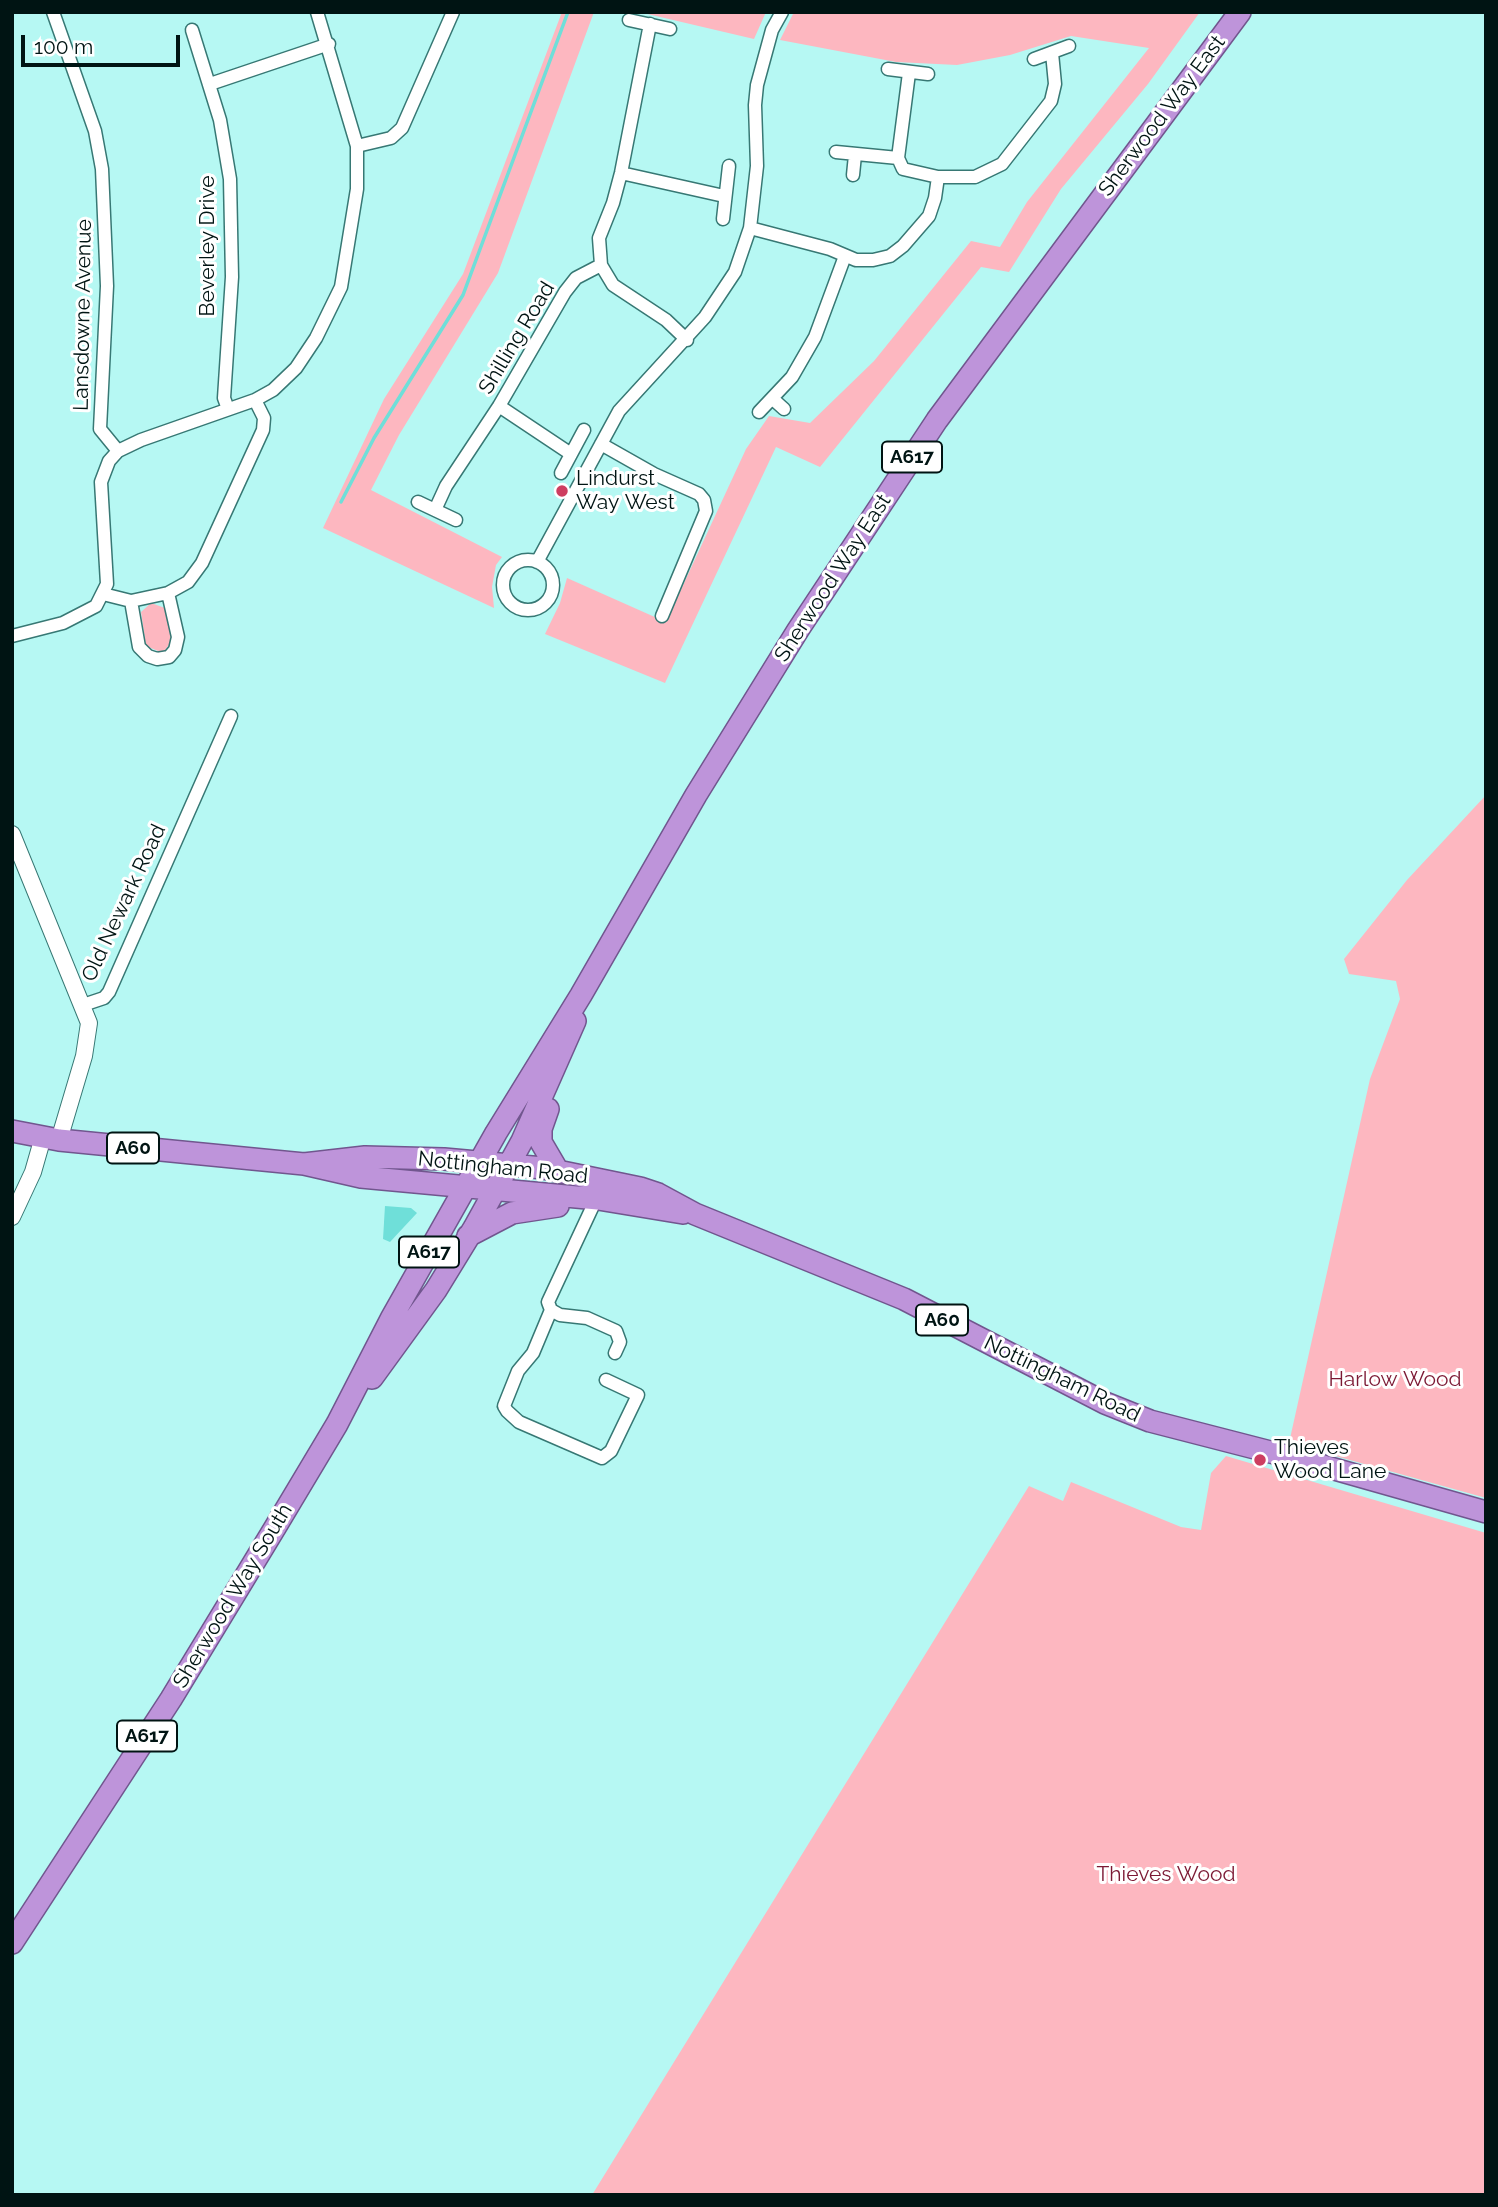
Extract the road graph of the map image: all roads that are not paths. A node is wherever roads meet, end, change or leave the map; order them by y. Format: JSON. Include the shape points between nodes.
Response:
{"nodes":[{"id":1,"x":53,"y":12,"type":"edge"},
{"id":2,"x":317,"y":12,"type":"edge"},
{"id":3,"x":453,"y":12,"type":"edge"},
{"id":4,"x":782,"y":12,"type":"edge"},
{"id":5,"x":1240,"y":12,"type":"edge"},
{"id":6,"x":629,"y":20,"type":"dead end"},
{"id":7,"x":650,"y":24,"type":"junction"},
{"id":8,"x":670,"y":29,"type":"dead end"},
{"id":9,"x":192,"y":30,"type":"dead end"},
{"id":10,"x":329,"y":44,"type":"junction"},
{"id":11,"x":1069,"y":46,"type":"dead end"},
{"id":12,"x":1052,"y":52,"type":"junction"},
{"id":13,"x":1034,"y":59,"type":"dead end"},
{"id":14,"x":888,"y":69,"type":"dead end"},
{"id":15,"x":909,"y":73,"type":"junction"},
{"id":16,"x":928,"y":74,"type":"dead end"},
{"id":17,"x":210,"y":85,"type":"junction"},
{"id":18,"x":357,"y":146,"type":"junction"},
{"id":19,"x":836,"y":152,"type":"dead end"},
{"id":20,"x":855,"y":155,"type":"junction"},
{"id":21,"x":898,"y":158,"type":"junction"},
{"id":22,"x":729,"y":166,"type":"dead end"},
{"id":23,"x":621,"y":173,"type":"junction"},
{"id":24,"x":853,"y":174,"type":"dead end"},
{"id":25,"x":937,"y":177,"type":"junction"},
{"id":26,"x":724,"y":196,"type":"junction"},
{"id":27,"x":723,"y":219,"type":"dead end"},
{"id":28,"x":750,"y":228,"type":"junction"},
{"id":29,"x":845,"y":256,"type":"junction"},
{"id":30,"x":601,"y":265,"type":"junction"},
{"id":31,"x":687,"y":340,"type":"junction"},
{"id":32,"x":255,"y":400,"type":"junction"},
{"id":33,"x":774,"y":400,"type":"junction"},
{"id":34,"x":499,"y":406,"type":"junction"},
{"id":35,"x":228,"y":409,"type":"junction"},
{"id":36,"x":784,"y":410,"type":"dead end"},
{"id":37,"x":759,"y":412,"type":"dead end"},
{"id":38,"x":583,"y":430,"type":"dead end"},
{"id":39,"x":601,"y":444,"type":"junction"},
{"id":40,"x":118,"y":451,"type":"junction"},
{"id":41,"x":571,"y":454,"type":"junction"},
{"id":42,"x":561,"y":473,"type":"dead end"},
{"id":43,"x":418,"y":502,"type":"dead end"},
{"id":44,"x":435,"y":510,"type":"junction"},
{"id":45,"x":456,"y":520,"type":"dead end"},
{"id":46,"x":537,"y":562,"type":"junction"},
{"id":47,"x":168,"y":593,"type":"junction"},
{"id":48,"x":103,"y":594,"type":"junction"},
{"id":49,"x":131,"y":601,"type":"junction"},
{"id":50,"x":662,"y":616,"type":"dead end"},
{"id":51,"x":12,"y":636,"type":"edge"},
{"id":52,"x":231,"y":716,"type":"dead end"},
{"id":53,"x":12,"y":834,"type":"edge"},
{"id":54,"x":20,"y":868,"type":"edge"},
{"id":55,"x":581,"y":995,"type":"junction"},
{"id":56,"x":83,"y":1005,"type":"junction"},
{"id":57,"x":557,"y":1064,"type":"junction"},
{"id":58,"x":12,"y":1131,"type":"edge"},
{"id":59,"x":51,"y":1139,"type":"junction"},
{"id":60,"x":304,"y":1164,"type":"junction"},
{"id":61,"x":558,"y":1171,"type":"junction"},
{"id":62,"x":487,"y":1177,"type":"junction"},
{"id":63,"x":600,"y":1178,"type":"junction"},
{"id":64,"x":598,"y":1199,"type":"junction"},
{"id":65,"x":695,"y":1214,"type":"junction"},
{"id":66,"x":12,"y":1217,"type":"edge"},
{"id":67,"x":468,"y":1236,"type":"junction"},
{"id":68,"x":551,"y":1310,"type":"junction"},
{"id":69,"x":615,"y":1353,"type":"dead end"},
{"id":70,"x":606,"y":1380,"type":"dead end"},
{"id":71,"x":337,"y":1424,"type":"junction"},
{"id":72,"x":1486,"y":1512,"type":"edge"},
{"id":73,"x":12,"y":1943,"type":"edge"}],
"edges":[{"from":1,"to":40,"type":"street","name":"Lansdowne Avenue","via":[[95,131],[102,169],[107,286],[100,429]]},
{"from":2,"to":10,"type":"street"},
{"from":3,"to":18,"type":"street","via":[[402,128],[391,138]]},
{"from":4,"to":28,"type":"street","via":[[772,30],[757,85],[757,166]]},
{"from":5,"to":55,"type":"highway","name":"Sherwood Way East","number":"A617","via":[[937,420],[797,630],[695,795]]},
{"from":6,"to":7,"type":"street"},
{"from":7,"to":8,"type":"street"},
{"from":7,"to":23,"type":"street"},
{"from":9,"to":17,"type":"street","name":"Beverley Drive"},
{"from":10,"to":17,"type":"street"},
{"from":10,"to":18,"type":"street"},
{"from":11,"to":12,"type":"street"},
{"from":12,"to":13,"type":"street"},
{"from":12,"to":25,"type":"street","via":[[1055,84],[1051,101],[1002,164],[975,177]]},
{"from":14,"to":15,"type":"street"},
{"from":15,"to":16,"type":"street"},
{"from":15,"to":21,"type":"street"},
{"from":17,"to":35,"type":"street","name":"Beverley Drive","via":[[230,178],[232,277],[224,397]]},
{"from":18,"to":32,"type":"street","via":[[357,189],[341,287],[296,368]]},
{"from":19,"to":20,"type":"street"},
{"from":20,"to":21,"type":"street"},
{"from":20,"to":24,"type":"street"},
{"from":21,"to":25,"type":"street","via":[[903,169]]},
{"from":22,"to":26,"type":"street"},
{"from":23,"to":26,"type":"street"},
{"from":23,"to":30,"type":"street","via":[[599,238]]},
{"from":25,"to":29,"type":"street","via":[[929,216],[903,246],[890,256],[873,260]]},
{"from":26,"to":27,"type":"street"},
{"from":28,"to":29,"type":"street"},
{"from":28,"to":31,"type":"street","via":[[735,272]]},
{"from":29,"to":33,"type":"street","via":[[815,337]]},
{"from":30,"to":31,"type":"street","via":[[613,285],[666,320]]},
{"from":30,"to":34,"type":"street","name":"Shilling Road","via":[[576,278],[565,292]]},
{"from":31,"to":39,"type":"street","via":[[630,396]]},
{"from":32,"to":35,"type":"street"},
{"from":32,"to":47,"type":"street","via":[[264,418],[252,458],[202,563],[188,582]]},
{"from":33,"to":36,"type":"street"},
{"from":33,"to":37,"type":"street"},
{"from":34,"to":41,"type":"street"},
{"from":34,"to":44,"type":"street","name":"Shilling Road","via":[[452,475]]},
{"from":35,"to":40,"type":"street"},
{"from":38,"to":41,"type":"street"},
{"from":39,"to":46,"type":"street"},
{"from":39,"to":50,"type":"street","via":[[699,494],[706,511]]},
{"from":40,"to":48,"type":"street","via":[[101,482],[107,584]]},
{"from":41,"to":42,"type":"street"},
{"from":43,"to":44,"type":"street"},
{"from":44,"to":45,"type":"street"},
{"from":46,"to":46,"type":"street","via":[[551,576],[551,596],[537,608],[517,608],[505,593],[506,574],[520,562]]},
{"from":47,"to":49,"type":"street"},
{"from":47,"to":49,"type":"street","via":[[178,637],[169,657],[148,656],[139,647]]},
{"from":48,"to":49,"type":"street"},
{"from":48,"to":51,"type":"street","via":[[96,606],[81,616]]},
{"from":52,"to":56,"type":"street","name":"Old Newark Road","via":[[109,992]]},
{"from":53,"to":54,"type":"street"},
{"from":54,"to":56,"type":"street"},
{"from":55,"to":57,"type":"highway","name":"Sherwood Way East","number":"A617","via":[[573,1029]]},
{"from":55,"to":62,"type":"highway","name":"Sherwood Way East","number":"A617"},
{"from":56,"to":59,"type":"street","name":"Old Newark Road","via":[[89,1023],[88,1042]]},
{"from":57,"to":61,"type":"highway","via":[[541,1142]]},
{"from":57,"to":62,"type":"highway","via":[[538,1085]]},
{"from":58,"to":59,"type":"highway","name":"Nottingham Road","number":"A60"},
{"from":59,"to":60,"type":"highway","name":"Nottingham Road","number":"A60"},
{"from":59,"to":66,"type":"street","name":"Old Newark Road"},
{"from":60,"to":62,"type":"highway","name":"Nottingham Road","number":"A60","via":[[361,1177]]},
{"from":60,"to":62,"type":"highway","name":"Nottingham Road","number":"A60","via":[[377,1157]]},
{"from":61,"to":62,"type":"highway","name":"Nottingham Road","number":"A60"},
{"from":61,"to":63,"type":"highway","name":"Nottingham Road","number":"A60"},
{"from":62,"to":64,"type":"highway","name":"Nottingham Road","number":"A60"},
{"from":62,"to":67,"type":"highway","name":"Sherwood Way South","number":"A617"},
{"from":62,"to":71,"type":"highway","name":"Sherwood Way South","number":"A617","via":[[391,1318]]},
{"from":63,"to":64,"type":"street"},
{"from":63,"to":65,"type":"highway","name":"Nottingham Road","number":"A60","via":[[658,1194]]},
{"from":64,"to":65,"type":"highway","name":"Nottingham Road","number":"A60"},
{"from":64,"to":67,"type":"highway","via":[[512,1213]]},
{"from":64,"to":68,"type":"street","via":[[548,1302]]},
{"from":65,"to":72,"type":"highway","name":"Nottingham Road","number":"A60","via":[[904,1299],[1150,1422]]},
{"from":67,"to":71,"type":"highway","name":"Sherwood Way South","number":"A617","via":[[426,1305]]},
{"from":68,"to":69,"type":"street","via":[[617,1331],[620,1342]]},
{"from":68,"to":70,"type":"street","via":[[533,1353],[518,1371],[507,1411],[519,1422],[602,1458],[611,1451],[638,1395]]},
{"from":71,"to":73,"type":"highway","name":"Sherwood Way South","number":"A617","via":[[171,1699]]}]}
